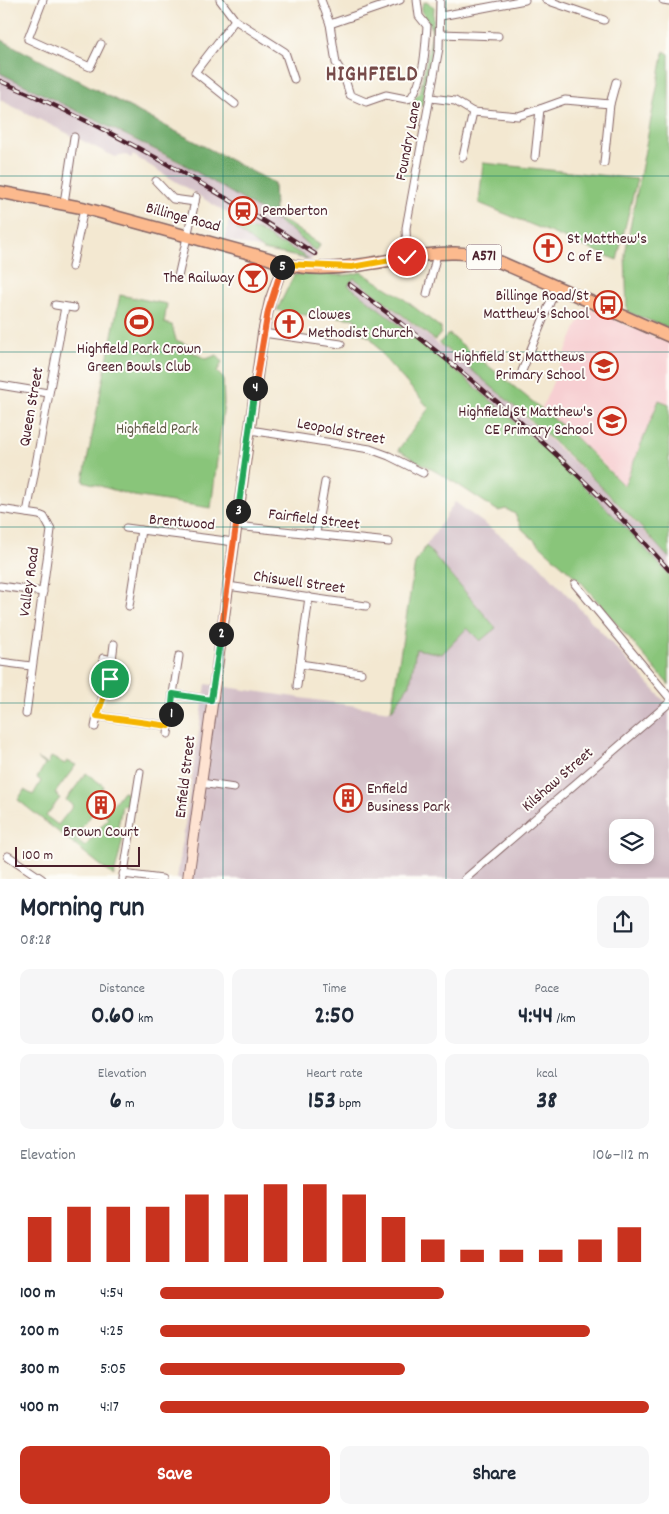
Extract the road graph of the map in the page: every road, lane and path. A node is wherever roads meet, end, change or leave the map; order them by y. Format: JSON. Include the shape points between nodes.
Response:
{"nodes":[{"id":1,"x":43,"y":0,"type":"edge"},
{"id":2,"x":220,"y":0,"type":"edge"},
{"id":3,"x":322,"y":0,"type":"edge"},
{"id":4,"x":400,"y":0,"type":"edge"},
{"id":5,"x":417,"y":0,"type":"edge"},
{"id":6,"x":440,"y":0,"type":"edge"},
{"id":7,"x":525,"y":0,"type":"edge"},
{"id":8,"x":546,"y":0,"type":"edge"},
{"id":9,"x":663,"y":0,"type":"edge"},
{"id":10,"x":669,"y":1,"type":"edge"},
{"id":11,"x":442,"y":16,"type":"junction"},
{"id":12,"x":234,"y":20,"type":"junction"},
{"id":13,"x":604,"y":20,"type":"dead end"},
{"id":14,"x":330,"y":24,"type":"junction"},
{"id":15,"x":441,"y":34,"type":"junction"},
{"id":16,"x":498,"y":36,"type":"dead end"},
{"id":17,"x":101,"y":44,"type":"dead end"},
{"id":18,"x":294,"y":79,"type":"dead end"},
{"id":19,"x":616,"y":82,"type":"dead end"},
{"id":20,"x":431,"y":98,"type":"junction"},
{"id":21,"x":235,"y":104,"type":"dead end"},
{"id":22,"x":610,"y":104,"type":"junction"},
{"id":23,"x":540,"y":109,"type":"junction"},
{"id":24,"x":473,"y":112,"type":"junction"},
{"id":25,"x":74,"y":137,"type":"dead end"},
{"id":26,"x":463,"y":157,"type":"dead end"},
{"id":27,"x":535,"y":157,"type":"dead end"},
{"id":28,"x":604,"y":163,"type":"dead end"},
{"id":29,"x":156,"y":181,"type":"dead end"},
{"id":30,"x":0,"y":192,"type":"edge"},
{"id":31,"x":64,"y":203,"type":"junction"},
{"id":32,"x":84,"y":208,"type":"junction"},
{"id":33,"x":188,"y":237,"type":"junction"},
{"id":34,"x":437,"y":254,"type":"junction"},
{"id":35,"x":407,"y":257,"type":"junction"},
{"id":36,"x":283,"y":264,"type":"junction"},
{"id":37,"x":72,"y":267,"type":"dead end"},
{"id":38,"x":178,"y":277,"type":"dead end"},
{"id":39,"x":556,"y":288,"type":"junction"},
{"id":40,"x":427,"y":294,"type":"dead end"},
{"id":41,"x":55,"y":305,"type":"dead end"},
{"id":42,"x":65,"y":307,"type":"junction"},
{"id":43,"x":74,"y":308,"type":"dead end"},
{"id":44,"x":263,"y":333,"type":"junction"},
{"id":45,"x":669,"y":336,"type":"edge"},
{"id":46,"x":341,"y":344,"type":"dead end"},
{"id":47,"x":522,"y":371,"type":"dead end"},
{"id":48,"x":0,"y":384,"type":"edge"},
{"id":49,"x":48,"y":393,"type":"junction"},
{"id":50,"x":250,"y":430,"type":"junction"},
{"id":51,"x":423,"y":473,"type":"dead end"},
{"id":52,"x":325,"y":482,"type":"dead end"},
{"id":53,"x":0,"y":509,"type":"edge"},
{"id":54,"x":27,"y":513,"type":"junction"},
{"id":55,"x":236,"y":526,"type":"junction"},
{"id":56,"x":126,"y":528,"type":"dead end"},
{"id":57,"x":142,"y":530,"type":"junction"},
{"id":58,"x":316,"y":533,"type":"junction"},
{"id":59,"x":234,"y":542,"type":"junction"},
{"id":60,"x":389,"y":542,"type":"dead end"},
{"id":61,"x":575,"y":584,"type":"dead end"},
{"id":62,"x":0,"y":586,"type":"edge"},
{"id":63,"x":228,"y":586,"type":"junction"},
{"id":64,"x":43,"y":592,"type":"junction"},
{"id":65,"x":309,"y":597,"type":"junction"},
{"id":66,"x":130,"y":606,"type":"dead end"},
{"id":67,"x":366,"y":606,"type":"dead end"},
{"id":68,"x":114,"y":644,"type":"dead end"},
{"id":69,"x":179,"y":656,"type":"dead end"},
{"id":70,"x":103,"y":658,"type":"dead end"},
{"id":71,"x":112,"y":660,"type":"junction"},
{"id":72,"x":0,"y":662,"type":"edge"},
{"id":73,"x":300,"y":664,"type":"junction"},
{"id":74,"x":31,"y":666,"type":"junction"},
{"id":75,"x":361,"y":673,"type":"dead end"},
{"id":76,"x":297,"y":686,"type":"dead end"},
{"id":77,"x":173,"y":694,"type":"junction"},
{"id":78,"x":669,"y":696,"type":"edge"},
{"id":79,"x":211,"y":700,"type":"junction"},
{"id":80,"x":669,"y":703,"type":"edge"},
{"id":81,"x":26,"y":714,"type":"dead end"},
{"id":82,"x":97,"y":716,"type":"junction"},
{"id":83,"x":169,"y":726,"type":"junction"},
{"id":84,"x":95,"y":727,"type":"dead end"},
{"id":85,"x":168,"y":734,"type":"dead end"},
{"id":86,"x":140,"y":772,"type":"dead end"},
{"id":87,"x":201,"y":784,"type":"junction"},
{"id":88,"x":234,"y":788,"type":"dead end"},
{"id":89,"x":8,"y":856,"type":"dead end"},
{"id":90,"x":123,"y":877,"type":"edge"},
{"id":91,"x":42,"y":879,"type":"edge"},
{"id":92,"x":162,"y":879,"type":"edge"},
{"id":93,"x":188,"y":879,"type":"edge"},
{"id":94,"x":465,"y":879,"type":"edge"}],
"edges":[{"from":1,"to":17,"type":"street","via":[[28,39],[90,67]]},
{"from":2,"to":12,"type":"street"},
{"from":3,"to":14,"type":"street"},
{"from":4,"to":14,"type":"street"},
{"from":5,"to":14,"type":"street","via":[[419,16],[427,26],[421,76],[411,98],[386,95],[366,102],[350,95],[336,63]]},
{"from":6,"to":11,"type":"street","name":"Foundry Lane"},
{"from":7,"to":11,"type":"street"},
{"from":8,"to":13,"type":"street"},
{"from":9,"to":10,"type":"street"},
{"from":11,"to":15,"type":"street","name":"Foundry Lane"},
{"from":12,"to":18,"type":"street","via":[[285,52]]},
{"from":12,"to":21,"type":"street","via":[[195,72]]},
{"from":15,"to":16,"type":"street"},
{"from":15,"to":20,"type":"street","name":"Foundry Lane"},
{"from":19,"to":22,"type":"street"},
{"from":20,"to":24,"type":"street","via":[[455,101]]},
{"from":20,"to":35,"type":"street","name":"Foundry Lane","via":[[406,228]]},
{"from":22,"to":23,"type":"street","via":[[565,100]]},
{"from":22,"to":28,"type":"street"},
{"from":23,"to":24,"type":"street","via":[[518,116]]},
{"from":23,"to":27,"type":"street"},
{"from":24,"to":26,"type":"street"},
{"from":25,"to":31,"type":"street"},
{"from":29,"to":33,"type":"street","via":[[173,199],[196,200]]},
{"from":30,"to":31,"type":"main road","name":"Billinge Road","number":"A571"},
{"from":31,"to":32,"type":"main road","name":"Billinge Road","number":"A571"},
{"from":32,"to":33,"type":"main road","name":"Billinge Road","number":"A571"},
{"from":32,"to":37,"type":"street"},
{"from":33,"to":36,"type":"main road","name":"Billinge Road","number":"A571"},
{"from":33,"to":38,"type":"street"},
{"from":34,"to":35,"type":"main road","name":"Billinge Road","number":"A571"},
{"from":34,"to":39,"type":"main road","name":"Billinge Road","number":"A571","via":[[453,252],[481,256]]},
{"from":34,"to":40,"type":"street"},
{"from":35,"to":36,"type":"main road","name":"Billinge Road","number":"A571","via":[[352,267]]},
{"from":36,"to":44,"type":"street","name":"Enfield Street"},
{"from":39,"to":45,"type":"main road","name":"Billinge Road","number":"A571"},
{"from":39,"to":47,"type":"street"},
{"from":41,"to":42,"type":"street"},
{"from":42,"to":43,"type":"street"},
{"from":42,"to":49,"type":"street","name":"Queen Street"},
{"from":44,"to":46,"type":"street"},
{"from":44,"to":50,"type":"street","name":"Enfield Street"},
{"from":48,"to":49,"type":"street"},
{"from":49,"to":54,"type":"street","name":"Queen Street"},
{"from":50,"to":51,"type":"street","name":"Leopold Street","via":[[370,449]]},
{"from":50,"to":55,"type":"street","name":"Enfield Street"},
{"from":52,"to":58,"type":"street"},
{"from":53,"to":54,"type":"street","name":"Valley Road"},
{"from":54,"to":64,"type":"street","name":"Valley Road","via":[[44,518],[51,530]]},
{"from":55,"to":58,"type":"street","name":"Fairfield Street"},
{"from":55,"to":59,"type":"street","name":"Enfield Street"},
{"from":56,"to":57,"type":"street"},
{"from":57,"to":59,"type":"street","name":"Brentwood"},
{"from":57,"to":66,"type":"street","name":"Brentwood"},
{"from":58,"to":60,"type":"street","name":"Fairfield Street"},
{"from":59,"to":63,"type":"street","name":"Enfield Street"},
{"from":61,"to":78,"type":"street"},
{"from":62,"to":64,"type":"street"},
{"from":63,"to":65,"type":"street","name":"Chiswell Street"},
{"from":63,"to":79,"type":"street","name":"Enfield Street"},
{"from":64,"to":74,"type":"street","name":"Valley Road"},
{"from":65,"to":67,"type":"street","name":"Chiswell Street"},
{"from":65,"to":73,"type":"street"},
{"from":68,"to":71,"type":"street"},
{"from":69,"to":77,"type":"street"},
{"from":70,"to":71,"type":"street"},
{"from":71,"to":82,"type":"street","via":[[110,679]]},
{"from":72,"to":74,"type":"street"},
{"from":73,"to":75,"type":"street"},
{"from":73,"to":76,"type":"street"},
{"from":74,"to":81,"type":"street","name":"Valley Road"},
{"from":77,"to":79,"type":"street"},
{"from":77,"to":83,"type":"street"},
{"from":79,"to":87,"type":"street","name":"Enfield Street"},
{"from":80,"to":94,"type":"street","name":"Kilshaw Street"},
{"from":82,"to":83,"type":"street"},
{"from":82,"to":84,"type":"street"},
{"from":83,"to":85,"type":"street"},
{"from":86,"to":90,"type":"street"},
{"from":87,"to":88,"type":"street"},
{"from":87,"to":93,"type":"street","name":"Enfield Street"},
{"from":89,"to":91,"type":"street"},
{"from":90,"to":92,"type":"street"}]}
